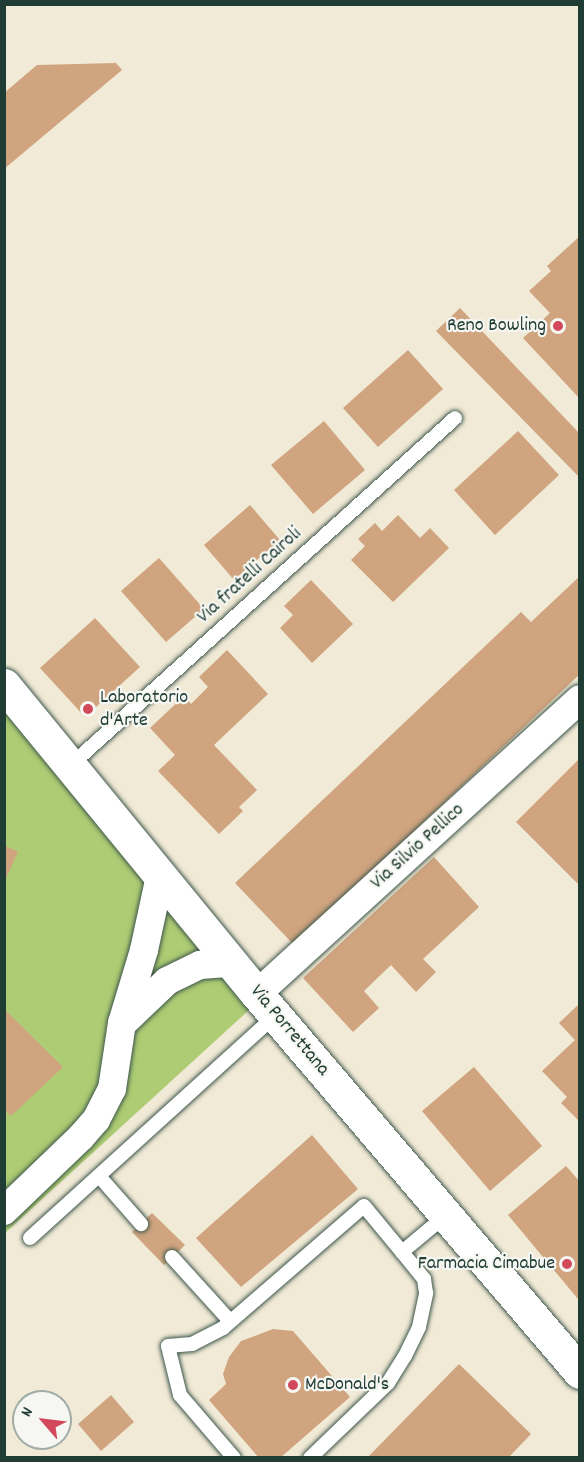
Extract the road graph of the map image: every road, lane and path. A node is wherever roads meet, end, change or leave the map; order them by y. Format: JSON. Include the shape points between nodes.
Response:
{"nodes":[{"id":1,"x":455,"y":418,"type":"dead end"},
{"id":2,"x":4,"y":686,"type":"edge"},
{"id":3,"x":579,"y":699,"type":"edge"},
{"id":4,"x":72,"y":764,"type":"junction"},
{"id":5,"x":160,"y":876,"type":"junction"},
{"id":6,"x":231,"y":963,"type":"junction"},
{"id":7,"x":266,"y":1005,"type":"junction"},
{"id":8,"x":122,"y":1023,"type":"junction"},
{"id":9,"x":99,"y":1176,"type":"junction"},
{"id":10,"x":4,"y":1211,"type":"edge"},
{"id":11,"x":445,"y":1216,"type":"junction"},
{"id":12,"x":141,"y":1224,"type":"dead end"},
{"id":13,"x":30,"y":1238,"type":"dead end"},
{"id":14,"x":402,"y":1252,"type":"junction"},
{"id":15,"x":172,"y":1257,"type":"dead end"},
{"id":16,"x":231,"y":1321,"type":"junction"},
{"id":17,"x":579,"y":1372,"type":"edge"},
{"id":18,"x":234,"y":1458,"type":"edge"},
{"id":19,"x":310,"y":1458,"type":"edge"}],
"edges":[{"from":1,"to":4,"type":"lane","name":"Via fratelli Cairoli"},
{"from":2,"to":4,"type":"main road","name":"Via Porrettana"},
{"from":3,"to":7,"type":"street","name":"Via Silvio Pellico"},
{"from":4,"to":5,"type":"main road","name":"Via Porrettana"},
{"from":5,"to":6,"type":"main road","name":"Via Porrettana"},
{"from":5,"to":8,"type":"street","via":[[144,950]]},
{"from":6,"to":7,"type":"main road","name":"Via Porrettana"},
{"from":6,"to":8,"type":"street","via":[[200,965],[167,981]]},
{"from":7,"to":9,"type":"lane"},
{"from":7,"to":11,"type":"main road","name":"Via Porrettana"},
{"from":8,"to":10,"type":"street","via":[[112,1089],[96,1120]]},
{"from":9,"to":12,"type":"lane"},
{"from":9,"to":13,"type":"lane"},
{"from":11,"to":14,"type":"lane"},
{"from":11,"to":17,"type":"main road","name":"Via Porrettana"},
{"from":14,"to":16,"type":"lane","via":[[364,1206]]},
{"from":14,"to":19,"type":"lane","via":[[424,1279],[426,1293],[418,1327],[398,1370]]},
{"from":15,"to":16,"type":"lane"},
{"from":16,"to":18,"type":"lane","via":[[192,1344],[168,1347],[180,1395]]}]}
